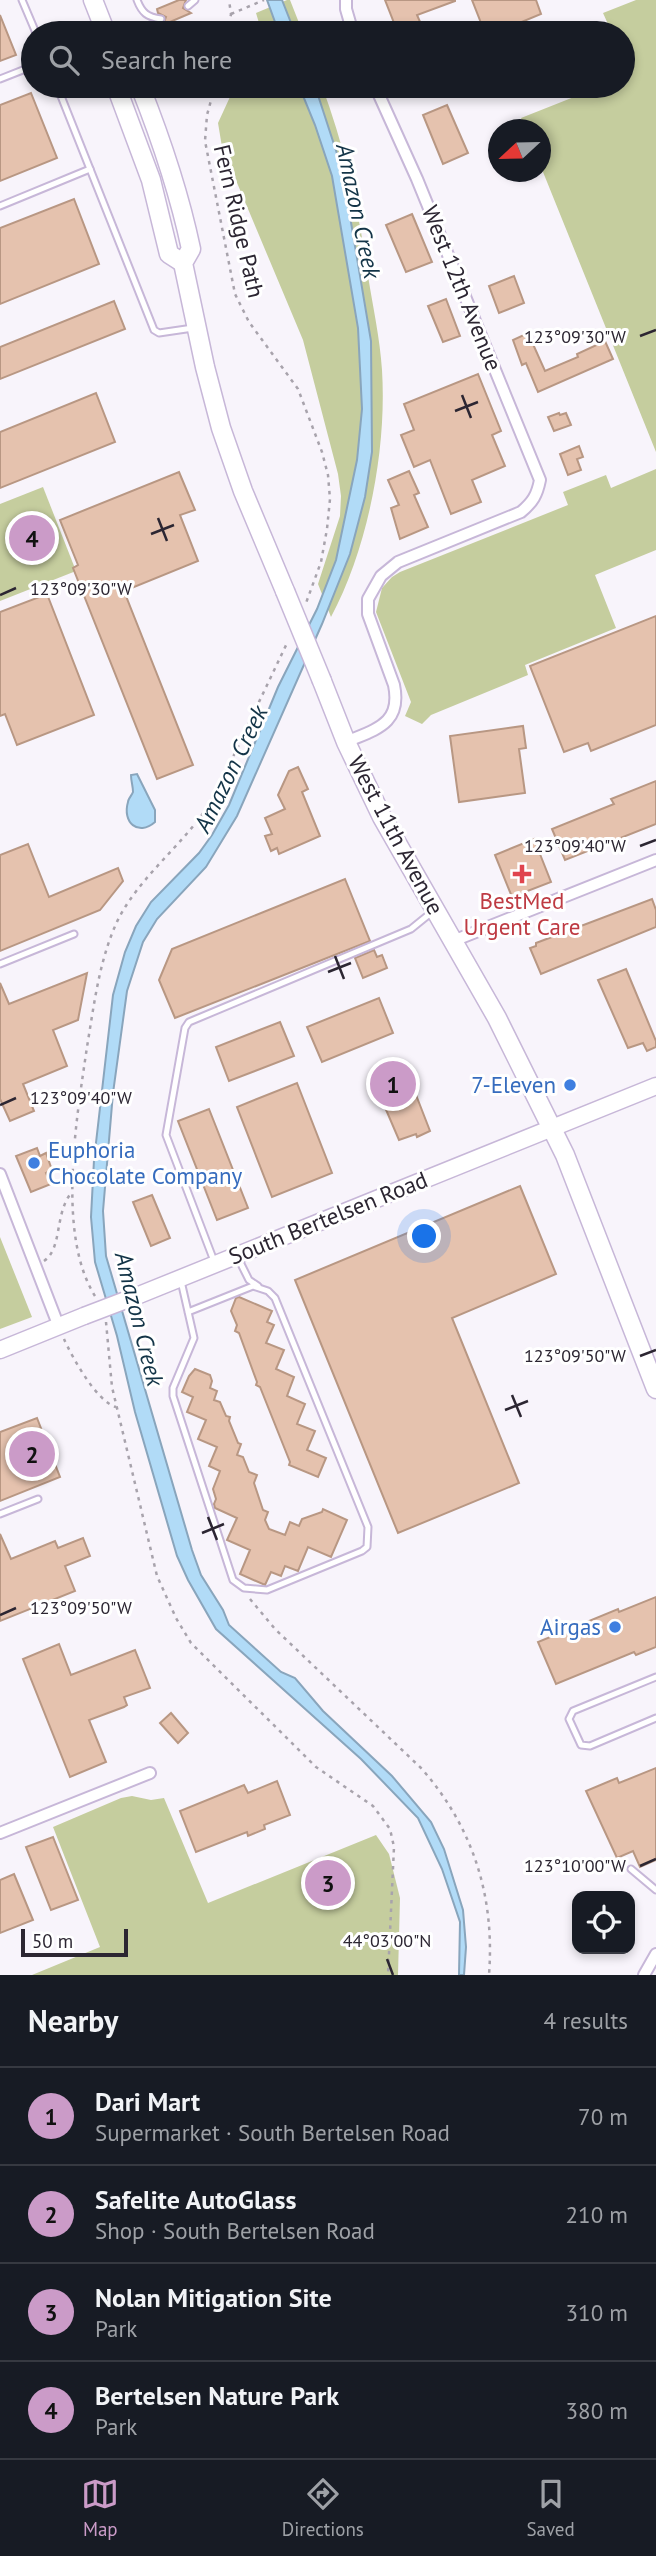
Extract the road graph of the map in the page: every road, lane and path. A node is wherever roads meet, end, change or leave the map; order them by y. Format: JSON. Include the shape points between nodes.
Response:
{"nodes":[{"id":1,"x":22,"y":0,"type":"edge"},
{"id":2,"x":93,"y":0,"type":"edge"},
{"id":3,"x":137,"y":0,"type":"edge"},
{"id":4,"x":195,"y":0,"type":"edge"},
{"id":5,"x":229,"y":0,"type":"edge"},
{"id":6,"x":264,"y":0,"type":"edge"},
{"id":7,"x":346,"y":0,"type":"edge"},
{"id":8,"x":188,"y":6,"type":"dead end"},
{"id":9,"x":231,"y":14,"type":"junction"},
{"id":10,"x":161,"y":19,"type":"dead end"},
{"id":11,"x":31,"y":21,"type":"edge"},
{"id":12,"x":101,"y":21,"type":"edge"},
{"id":13,"x":230,"y":21,"type":"edge"},
{"id":14,"x":350,"y":21,"type":"edge"},
{"id":15,"x":21,"y":71,"type":"edge"},
{"id":16,"x":0,"y":79,"type":"edge"},
{"id":17,"x":62,"y":98,"type":"edge"},
{"id":18,"x":120,"y":98,"type":"edge"},
{"id":19,"x":145,"y":98,"type":"edge"},
{"id":20,"x":212,"y":98,"type":"edge"},
{"id":21,"x":380,"y":98,"type":"edge"},
{"id":22,"x":90,"y":169,"type":"junction"},
{"id":23,"x":0,"y":205,"type":"edge"},
{"id":24,"x":183,"y":263,"type":"junction"},
{"id":25,"x":196,"y":327,"type":"junction"},
{"id":26,"x":312,"y":592,"type":"dead end"},
{"id":27,"x":346,"y":742,"type":"junction"},
{"id":28,"x":656,"y":860,"type":"edge"},
{"id":29,"x":435,"y":910,"type":"junction"},
{"id":30,"x":74,"y":934,"type":"dead end"},
{"id":31,"x":453,"y":942,"type":"junction"},
{"id":32,"x":0,"y":964,"type":"edge"},
{"id":33,"x":656,"y":1086,"type":"edge"},
{"id":34,"x":551,"y":1129,"type":"junction"},
{"id":35,"x":0,"y":1174,"type":"edge"},
{"id":36,"x":72,"y":1192,"type":"dead end"},
{"id":37,"x":237,"y":1255,"type":"junction"},
{"id":38,"x":216,"y":1264,"type":"junction"},
{"id":39,"x":36,"y":1265,"type":"junction"},
{"id":40,"x":180,"y":1278,"type":"junction"},
{"id":41,"x":249,"y":1280,"type":"junction"},
{"id":42,"x":258,"y":1286,"type":"junction"},
{"id":43,"x":246,"y":1287,"type":"junction"},
{"id":44,"x":188,"y":1311,"type":"junction"},
{"id":45,"x":59,"y":1327,"type":"junction"},
{"id":46,"x":0,"y":1350,"type":"edge"},
{"id":47,"x":656,"y":1389,"type":"edge"},
{"id":48,"x":116,"y":1407,"type":"dead end"},
{"id":49,"x":38,"y":1499,"type":"dead end"},
{"id":50,"x":0,"y":1514,"type":"edge"},
{"id":51,"x":244,"y":1588,"type":"junction"},
{"id":52,"x":656,"y":1677,"type":"edge"},
{"id":53,"x":656,"y":1718,"type":"edge"},
{"id":54,"x":150,"y":1773,"type":"dead end"},
{"id":55,"x":0,"y":1832,"type":"edge"},
{"id":56,"x":631,"y":1869,"type":"dead end"},
{"id":57,"x":656,"y":1890,"type":"edge"},
{"id":58,"x":656,"y":1954,"type":"edge"},
{"id":59,"x":489,"y":1975,"type":"edge"},
{"id":60,"x":644,"y":1975,"type":"edge"}],
"edges":[{"from":1,"to":11,"type":"lane"},
{"from":2,"to":12,"type":"main road"},
{"from":3,"to":10,"type":"lane","via":[[148,17]]},
{"from":4,"to":8,"type":"lane"},
{"from":5,"to":9,"type":"path"},
{"from":6,"to":9,"type":"path"},
{"from":7,"to":14,"type":"street"},
{"from":9,"to":13,"type":"path"},
{"from":15,"to":16,"type":"lane"},
{"from":17,"to":22,"type":"lane"},
{"from":18,"to":24,"type":"main road","name":"West 11th Avenue","via":[[151,180],[169,254]]},
{"from":19,"to":24,"type":"main road","name":"West 11th Avenue","via":[[184,215],[191,248]]},
{"from":20,"to":26,"type":"path","name":"Fern Ridge Path","via":[[205,141],[236,294],[249,322],[301,396],[328,475],[327,529]]},
{"from":21,"to":27,"type":"street","name":"West 12th Avenue","via":[[540,480],[538,493],[521,512],[398,562],[381,576],[368,599],[368,614],[394,685],[395,708],[391,719],[380,727]]},
{"from":22,"to":23,"type":"lane"},
{"from":22,"to":25,"type":"lane","via":[[154,330]]},
{"from":24,"to":25,"type":"main road","name":"West 11th Avenue"},
{"from":25,"to":27,"type":"main road","name":"West 11th Avenue","bridge":true,"via":[[232,461]]},
{"from":27,"to":29,"type":"main road","name":"West 11th Avenue"},
{"from":28,"to":31,"type":"street"},
{"from":29,"to":31,"type":"main road","name":"West 11th Avenue"},
{"from":29,"to":38,"type":"lane","via":[[411,929],[185,1028],[166,1135]]},
{"from":30,"to":32,"type":"lane"},
{"from":31,"to":34,"type":"main road","name":"West 11th Avenue","via":[[510,1041]]},
{"from":33,"to":34,"type":"street","name":"South Bertelsen Road"},
{"from":34,"to":37,"type":"street","name":"South Bertelsen Road"},
{"from":34,"to":47,"type":"main road","name":"West 11th Avenue"},
{"from":35,"to":39,"type":"street"},
{"from":36,"to":39,"type":"path","via":[[63,1204],[54,1252]]},
{"from":37,"to":38,"type":"street","name":"South Bertelsen Road"},
{"from":37,"to":41,"type":"lane"},
{"from":38,"to":40,"type":"street","name":"South Bertelsen Road"},
{"from":39,"to":45,"type":"street"},
{"from":40,"to":44,"type":"lane"},
{"from":40,"to":45,"type":"street","name":"South Bertelsen Road","bridge":true},
{"from":41,"to":42,"type":"lane"},
{"from":41,"to":43,"type":"lane"},
{"from":42,"to":43,"type":"lane"},
{"from":42,"to":51,"type":"lane","via":[[275,1298],[368,1527],[368,1541],[362,1551],[267,1590]]},
{"from":43,"to":44,"type":"lane"},
{"from":44,"to":51,"type":"lane","via":[[194,1341],[173,1396],[231,1576]]},
{"from":45,"to":46,"type":"street","name":"South Bertelsen Road"},
{"from":45,"to":48,"type":"path","via":[[101,1397]]},
{"from":49,"to":50,"type":"lane"},
{"from":51,"to":59,"type":"path","via":[[275,1629],[442,1792],[460,1821],[486,1895]]},
{"from":52,"to":53,"type":"lane","via":[[573,1711],[569,1719],[581,1745],[590,1746]]},
{"from":54,"to":55,"type":"street"},
{"from":56,"to":57,"type":"lane"},
{"from":58,"to":60,"type":"street"}]}
